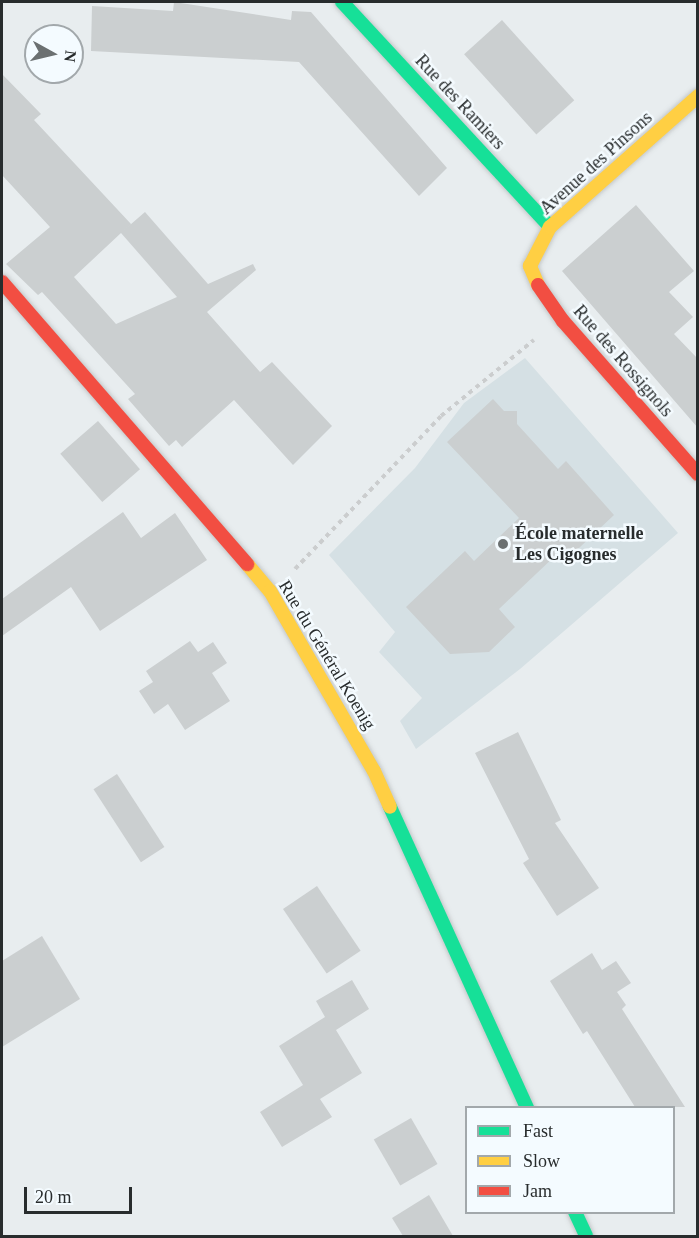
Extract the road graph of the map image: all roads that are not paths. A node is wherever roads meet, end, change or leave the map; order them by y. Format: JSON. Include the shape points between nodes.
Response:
{"nodes":[{"id":1,"x":342,"y":2,"type":"edge"},
{"id":2,"x":698,"y":96,"type":"edge"},
{"id":3,"x":550,"y":227,"type":"junction"},
{"id":4,"x":530,"y":266,"type":"joint"},
{"id":5,"x":2,"y":282,"type":"edge"},
{"id":6,"x":698,"y":474,"type":"edge"},
{"id":7,"x":527,"y":1106,"type":"edge"},
{"id":8,"x":576,"y":1214,"type":"edge"},
{"id":9,"x":586,"y":1236,"type":"edge"}],
"edges":[{"from":1,"to":3,"type":"street","name":"Rue des Ramiers"},
{"from":2,"to":3,"type":"street","name":"Avenue des Pinsons"},
{"from":3,"to":4,"type":"street","name":"Avenue des Pinsons"},
{"from":4,"to":6,"type":"street","name":"Rue des Rossignols","via":[[542,294],[563,321]]},
{"from":5,"to":7,"type":"street","name":"Rue du Général Koenig","via":[[270,591],[374,771]]},
{"from":8,"to":9,"type":"street"}]}
